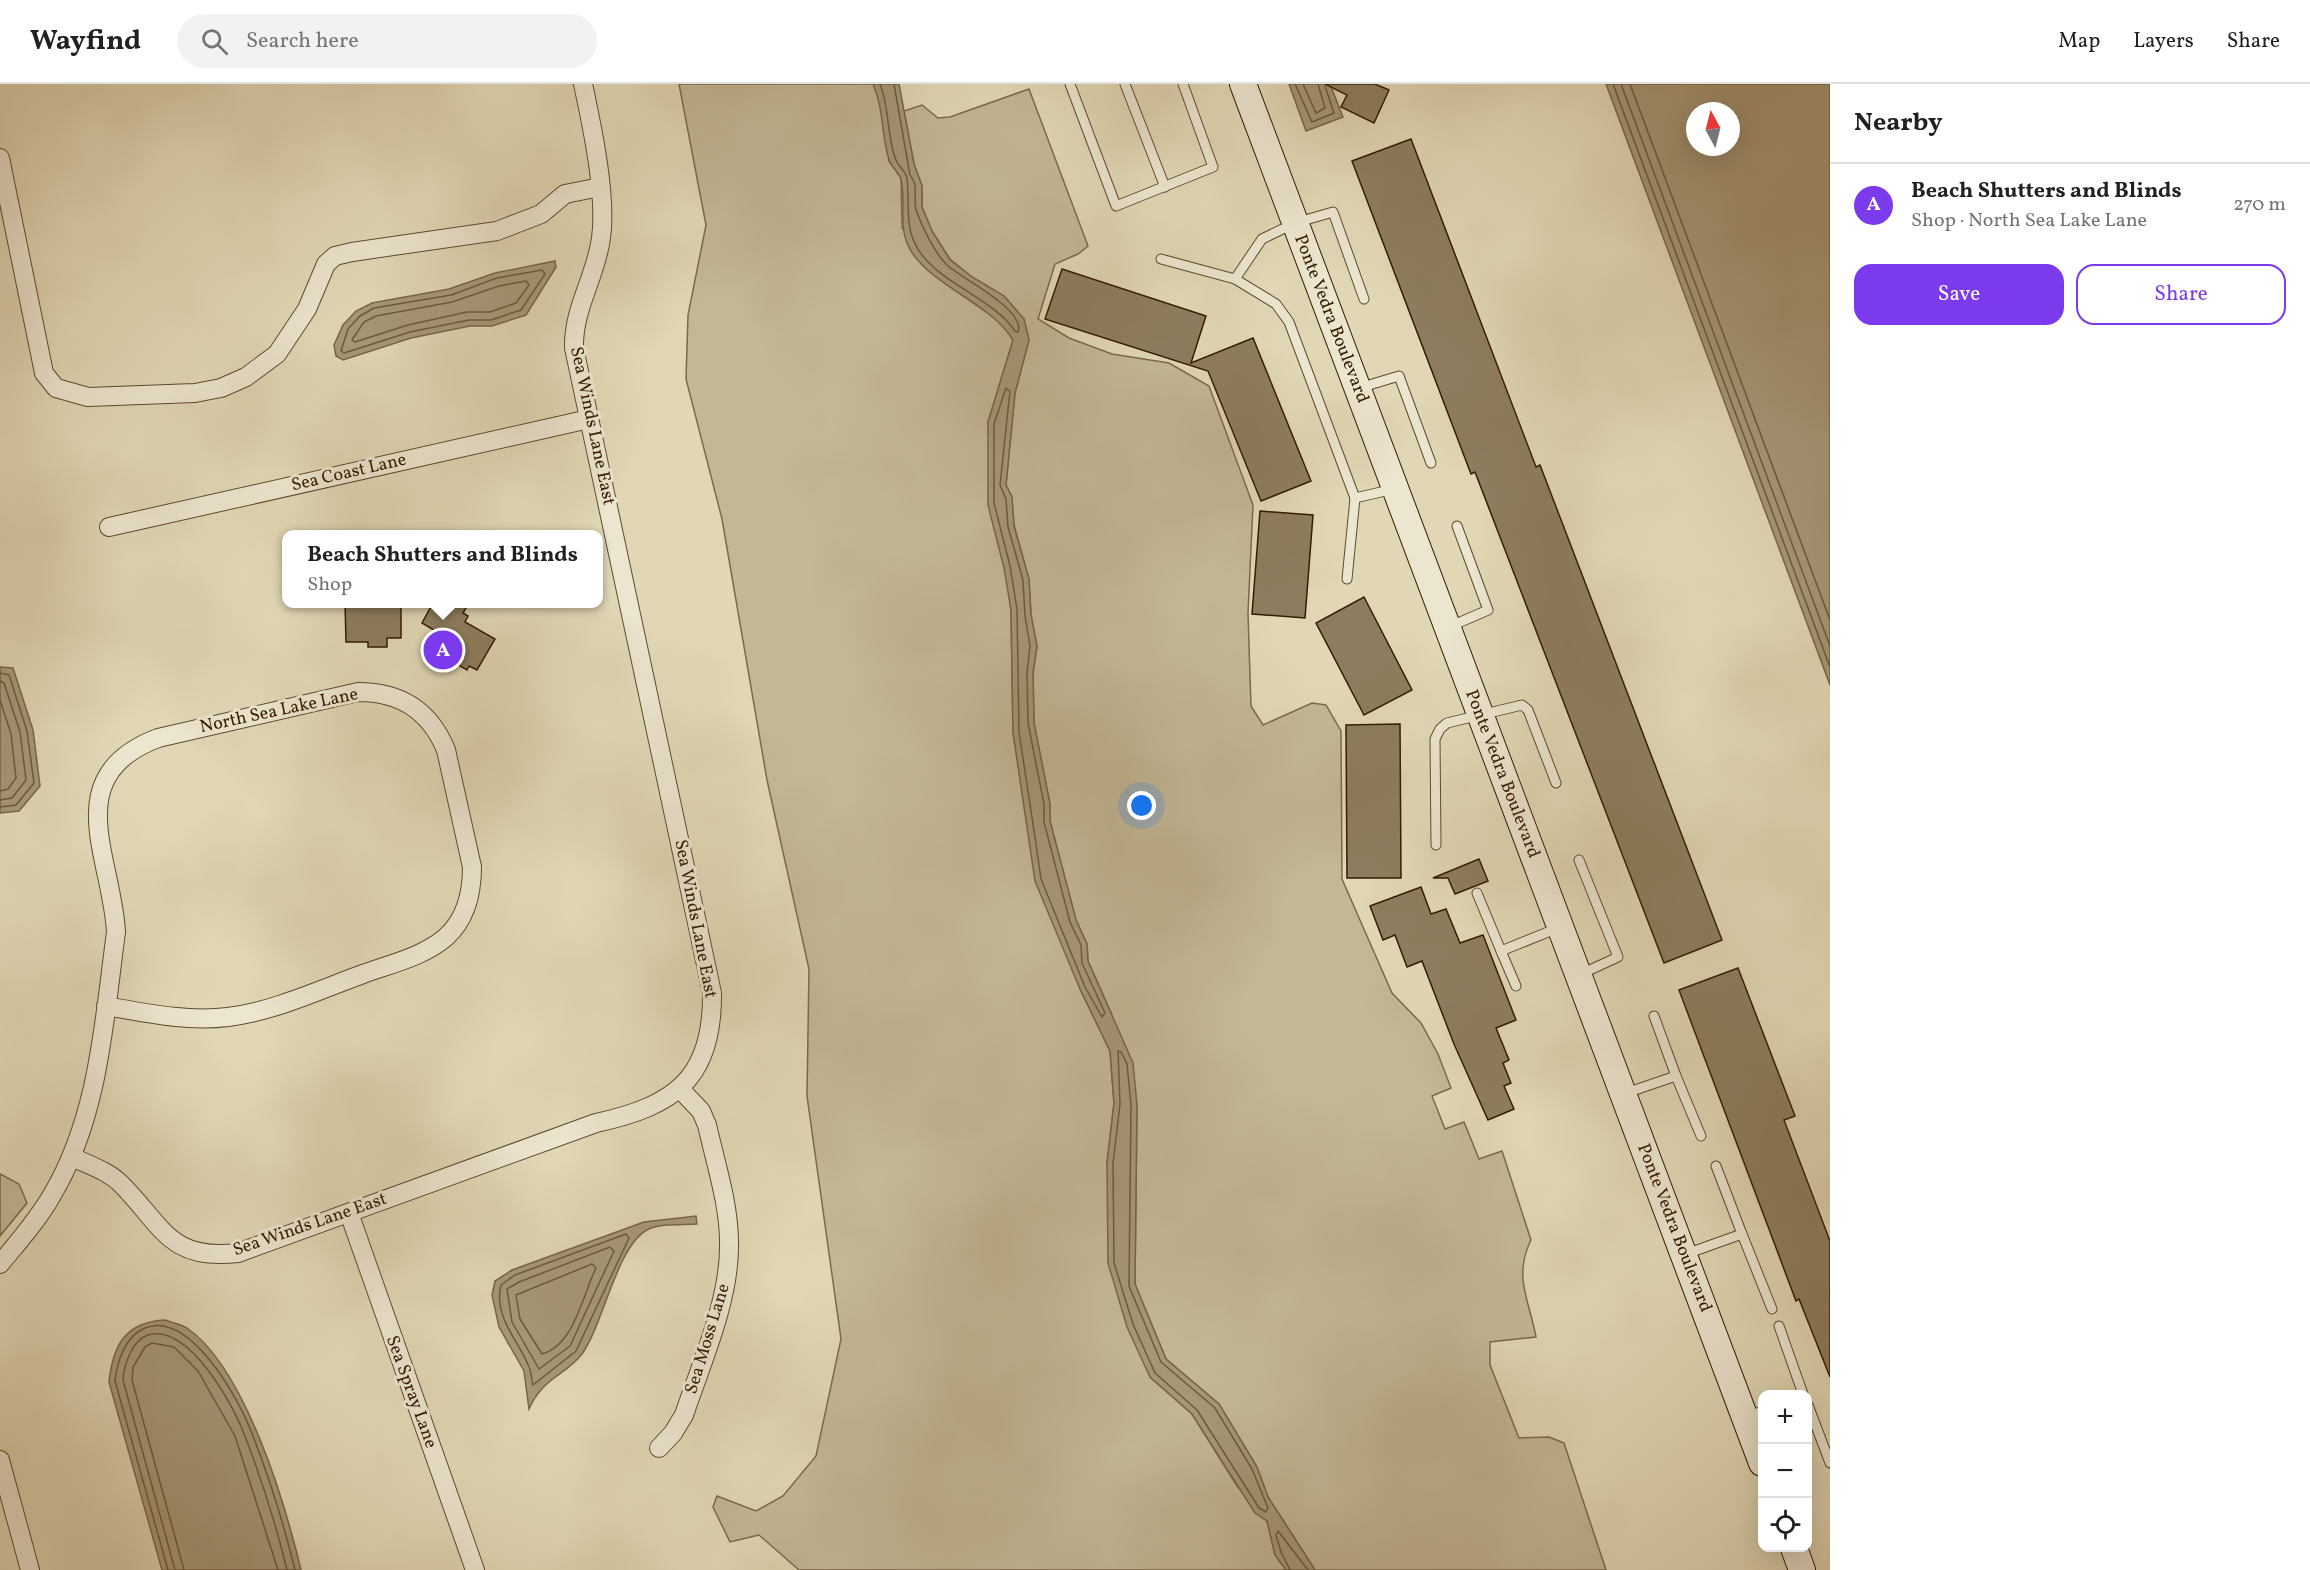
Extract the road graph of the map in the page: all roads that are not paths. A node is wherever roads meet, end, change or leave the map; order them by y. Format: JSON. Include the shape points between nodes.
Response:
{"nodes":[{"id":1,"x":583,"y":84,"type":"edge"},
{"id":2,"x":1070,"y":84,"type":"edge"},
{"id":3,"x":1125,"y":84,"type":"edge"},
{"id":4,"x":1183,"y":84,"type":"edge"},
{"id":5,"x":1243,"y":84,"type":"edge"},
{"id":6,"x":0,"y":158,"type":"edge"},
{"id":7,"x":1165,"y":186,"type":"junction"},
{"id":8,"x":600,"y":187,"type":"junction"},
{"id":9,"x":1295,"y":223,"type":"junction"},
{"id":10,"x":1161,"y":258,"type":"dead end"},
{"id":11,"x":1235,"y":279,"type":"junction"},
{"id":12,"x":1364,"y":299,"type":"dead end"},
{"id":13,"x":1357,"y":389,"type":"junction"},
{"id":14,"x":589,"y":419,"type":"junction"},
{"id":15,"x":1431,"y":463,"type":"dead end"},
{"id":16,"x":1395,"y":488,"type":"junction"},
{"id":17,"x":1355,"y":498,"type":"junction"},
{"id":18,"x":1457,"y":526,"type":"dead end"},
{"id":19,"x":109,"y":527,"type":"dead end"},
{"id":20,"x":1347,"y":579,"type":"dead end"},
{"id":21,"x":1447,"y":627,"type":"junction"},
{"id":22,"x":1480,"y":717,"type":"junction"},
{"id":23,"x":1556,"y":783,"type":"dead end"},
{"id":24,"x":1436,"y":845,"type":"dead end"},
{"id":25,"x":1579,"y":860,"type":"dead end"},
{"id":26,"x":1477,"y":893,"type":"dead end"},
{"id":27,"x":1560,"y":927,"type":"junction"},
{"id":28,"x":1501,"y":951,"type":"junction"},
{"id":29,"x":1578,"y":975,"type":"junction"},
{"id":30,"x":1516,"y":986,"type":"dead end"},
{"id":31,"x":106,"y":1006,"type":"junction"},
{"id":32,"x":1654,"y":1016,"type":"dead end"},
{"id":33,"x":1676,"y":1076,"type":"junction"},
{"id":34,"x":680,"y":1089,"type":"junction"},
{"id":35,"x":1623,"y":1094,"type":"junction"},
{"id":36,"x":1701,"y":1136,"type":"dead end"},
{"id":37,"x":72,"y":1157,"type":"junction"},
{"id":38,"x":1716,"y":1166,"type":"dead end"},
{"id":39,"x":349,"y":1213,"type":"junction"},
{"id":40,"x":1742,"y":1234,"type":"junction"},
{"id":41,"x":1684,"y":1255,"type":"junction"},
{"id":42,"x":0,"y":1264,"type":"edge"},
{"id":43,"x":1772,"y":1309,"type":"dead end"},
{"id":44,"x":1779,"y":1326,"type":"dead end"},
{"id":45,"x":1802,"y":1390,"type":"edge"},
{"id":46,"x":1754,"y":1414,"type":"edge"},
{"id":47,"x":1812,"y":1416,"type":"edge"},
{"id":48,"x":1759,"y":1444,"type":"edge"},
{"id":49,"x":659,"y":1448,"type":"dead end"},
{"id":50,"x":0,"y":1460,"type":"edge"},
{"id":51,"x":1830,"y":1463,"type":"edge"},
{"id":52,"x":1796,"y":1552,"type":"edge"},
{"id":53,"x":30,"y":1570,"type":"edge"},
{"id":54,"x":475,"y":1570,"type":"edge"},
{"id":55,"x":1803,"y":1570,"type":"edge"}],
"edges":[{"from":1,"to":8,"type":"street","name":"Sea Winds Lane East"},
{"from":2,"to":7,"type":"lane","via":[[1116,206]]},
{"from":3,"to":7,"type":"lane"},
{"from":4,"to":7,"type":"lane","via":[[1213,167]]},
{"from":5,"to":9,"type":"street","name":"Ponte Vedra Boulevard"},
{"from":6,"to":8,"type":"street","via":[[43,367],[56,388],[88,397],[195,393],[221,388],[246,377],[277,354],[307,309],[326,264],[335,256],[497,231],[541,214],[566,194]]},
{"from":8,"to":14,"type":"street","name":"Sea Winds Lane East","via":[[601,239],[573,331]]},
{"from":9,"to":11,"type":"lane","via":[[1263,239]]},
{"from":9,"to":12,"type":"lane","via":[[1333,212]]},
{"from":9,"to":13,"type":"street","name":"Ponte Vedra Boulevard"},
{"from":10,"to":11,"type":"lane"},
{"from":11,"to":17,"type":"lane","via":[[1276,304],[1289,322]]},
{"from":13,"to":15,"type":"lane","via":[[1399,376]]},
{"from":13,"to":16,"type":"street","name":"Ponte Vedra Boulevard"},
{"from":14,"to":19,"type":"street","name":"Sea Coast Lane"},
{"from":14,"to":34,"type":"street","name":"Sea Winds Lane East","via":[[712,993],[711,1030],[703,1054]]},
{"from":16,"to":17,"type":"lane"},
{"from":16,"to":21,"type":"street","name":"Ponte Vedra Boulevard"},
{"from":17,"to":20,"type":"lane"},
{"from":18,"to":21,"type":"lane","via":[[1488,610]]},
{"from":21,"to":22,"type":"street","name":"Ponte Vedra Boulevard"},
{"from":22,"to":23,"type":"lane","via":[[1522,705],[1528,710]]},
{"from":22,"to":24,"type":"lane","via":[[1447,723],[1435,739]]},
{"from":22,"to":27,"type":"street","name":"Ponte Vedra Boulevard"},
{"from":25,"to":29,"type":"lane","via":[[1618,957]]},
{"from":26,"to":28,"type":"lane"},
{"from":27,"to":28,"type":"lane"},
{"from":27,"to":29,"type":"street","name":"Ponte Vedra Boulevard"},
{"from":28,"to":30,"type":"lane"},
{"from":29,"to":35,"type":"street","name":"Ponte Vedra Boulevard"},
{"from":31,"to":31,"type":"street","name":"North Sea Lake Lane","via":[[198,1018],[266,1010],[419,953],[447,936],[468,904],[472,867],[446,750],[428,718],[395,696],[358,692],[158,738],[123,756],[108,776],[96,806],[96,826],[116,932]]},
{"from":31,"to":37,"type":"street","name":"North Sea Lake Lane","via":[[87,1117]]},
{"from":32,"to":33,"type":"lane"},
{"from":33,"to":35,"type":"lane"},
{"from":33,"to":36,"type":"lane"},
{"from":34,"to":39,"type":"street","name":"Sea Winds Lane East","via":[[651,1108],[596,1123]]},
{"from":34,"to":49,"type":"street","name":"Sea Moss Lane","via":[[707,1125],[728,1220],[729,1247],[724,1291],[684,1415]]},
{"from":35,"to":41,"type":"street","name":"Ponte Vedra Boulevard"},
{"from":37,"to":39,"type":"street","name":"Sea Winds Lane East","via":[[120,1183],[164,1234],[197,1252],[238,1252]]},
{"from":37,"to":42,"type":"street","name":"North Sea Lake Lane","via":[[32,1226]]},
{"from":38,"to":40,"type":"lane"},
{"from":39,"to":54,"type":"street","name":"Sea Spray Lane"},
{"from":40,"to":41,"type":"lane"},
{"from":40,"to":43,"type":"lane"},
{"from":41,"to":46,"type":"street","name":"Ponte Vedra Boulevard"},
{"from":44,"to":45,"type":"lane"},
{"from":46,"to":48,"type":"street","name":"Ponte Vedra Boulevard"},
{"from":47,"to":51,"type":"lane"},
{"from":50,"to":53,"type":"street"},
{"from":52,"to":55,"type":"street"}]}
